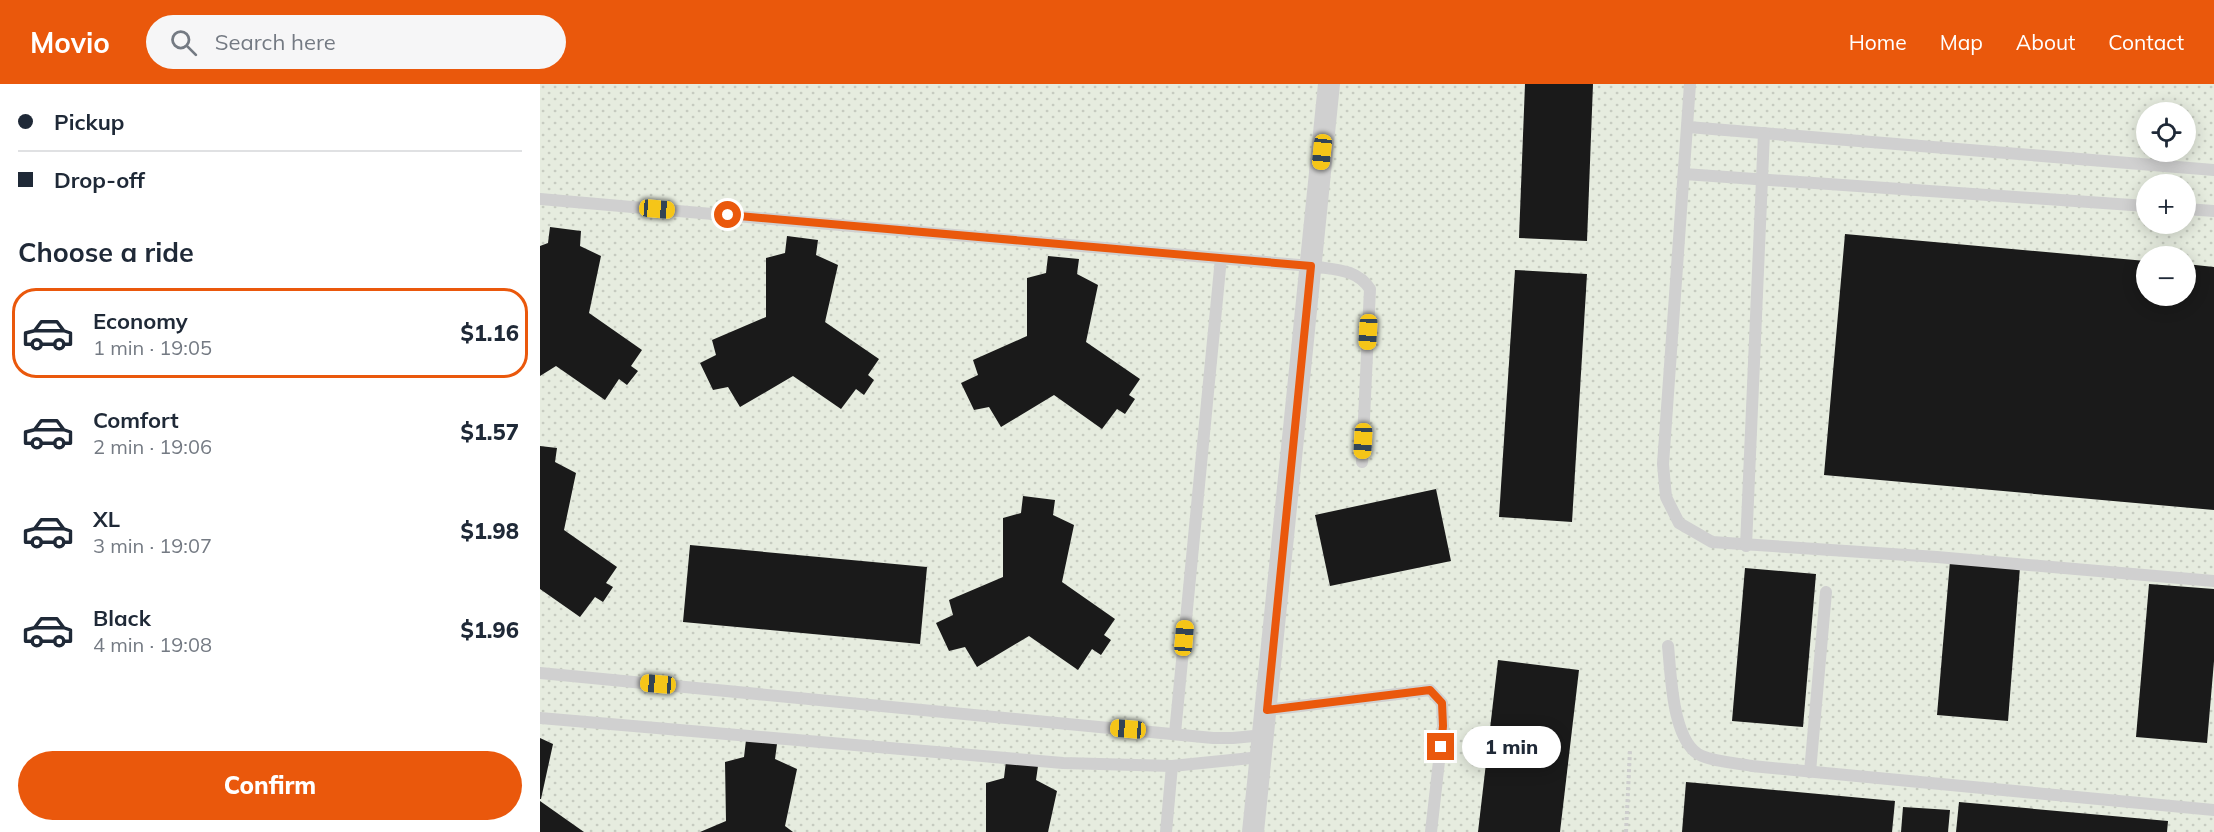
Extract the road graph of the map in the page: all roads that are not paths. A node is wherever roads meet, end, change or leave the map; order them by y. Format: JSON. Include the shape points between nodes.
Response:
{"nodes":[{"id":1,"x":1329,"y":84,"type":"edge"},
{"id":2,"x":1690,"y":84,"type":"edge"},
{"id":3,"x":1688,"y":126,"type":"junction"},
{"id":4,"x":1764,"y":133,"type":"junction"},
{"id":5,"x":2214,"y":170,"type":"edge"},
{"id":6,"x":1684,"y":174,"type":"junction"},
{"id":7,"x":1763,"y":180,"type":"junction"},
{"id":8,"x":540,"y":198,"type":"edge"},
{"id":9,"x":2136,"y":205,"type":"edge"},
{"id":10,"x":2196,"y":210,"type":"edge"},
{"id":11,"x":2214,"y":211,"type":"edge"},
{"id":12,"x":1221,"y":258,"type":"junction"},
{"id":13,"x":1311,"y":266,"type":"junction"},
{"id":14,"x":1362,"y":462,"type":"dead end"},
{"id":15,"x":1746,"y":546,"type":"junction"},
{"id":16,"x":2214,"y":581,"type":"edge"},
{"id":17,"x":1826,"y":592,"type":"dead end"},
{"id":18,"x":1668,"y":646,"type":"dead end"},
{"id":19,"x":540,"y":673,"type":"edge"},
{"id":20,"x":1267,"y":710,"type":"junction"},
{"id":21,"x":540,"y":718,"type":"edge"},
{"id":22,"x":1175,"y":733,"type":"junction"},
{"id":23,"x":1264,"y":735,"type":"junction"},
{"id":24,"x":1261,"y":757,"type":"junction"},
{"id":25,"x":1172,"y":766,"type":"junction"},
{"id":26,"x":1810,"y":772,"type":"junction"},
{"id":27,"x":2214,"y":810,"type":"edge"},
{"id":28,"x":1166,"y":832,"type":"edge"},
{"id":29,"x":1253,"y":832,"type":"edge"},
{"id":30,"x":1431,"y":832,"type":"edge"}],
"edges":[{"from":1,"to":13,"type":"street"},
{"from":2,"to":3,"type":"lane"},
{"from":3,"to":4,"type":"lane"},
{"from":3,"to":6,"type":"lane"},
{"from":4,"to":5,"type":"lane"},
{"from":4,"to":7,"type":"lane"},
{"from":6,"to":7,"type":"lane"},
{"from":6,"to":15,"type":"lane","via":[[1663,464],[1666,497],[1679,523],[1712,542]]},
{"from":7,"to":9,"type":"lane"},
{"from":7,"to":15,"type":"lane"},
{"from":8,"to":12,"type":"lane"},
{"from":10,"to":11,"type":"lane"},
{"from":12,"to":13,"type":"lane"},
{"from":12,"to":22,"type":"lane"},
{"from":13,"to":14,"type":"lane","via":[[1355,273],[1370,289]]},
{"from":13,"to":20,"type":"street"},
{"from":15,"to":16,"type":"lane","via":[[1937,557]]},
{"from":17,"to":26,"type":"lane"},
{"from":18,"to":26,"type":"lane","via":[[1676,715],[1684,738],[1700,756]]},
{"from":19,"to":22,"type":"lane"},
{"from":20,"to":23,"type":"street"},
{"from":20,"to":30,"type":"lane","via":[[1430,690],[1442,703],[1443,726]]},
{"from":21,"to":25,"type":"lane","via":[[1063,763]]},
{"from":22,"to":23,"type":"lane","via":[[1233,738]]},
{"from":23,"to":24,"type":"street"},
{"from":24,"to":25,"type":"lane"},
{"from":24,"to":29,"type":"street"},
{"from":25,"to":28,"type":"lane"},
{"from":26,"to":27,"type":"lane"}]}
